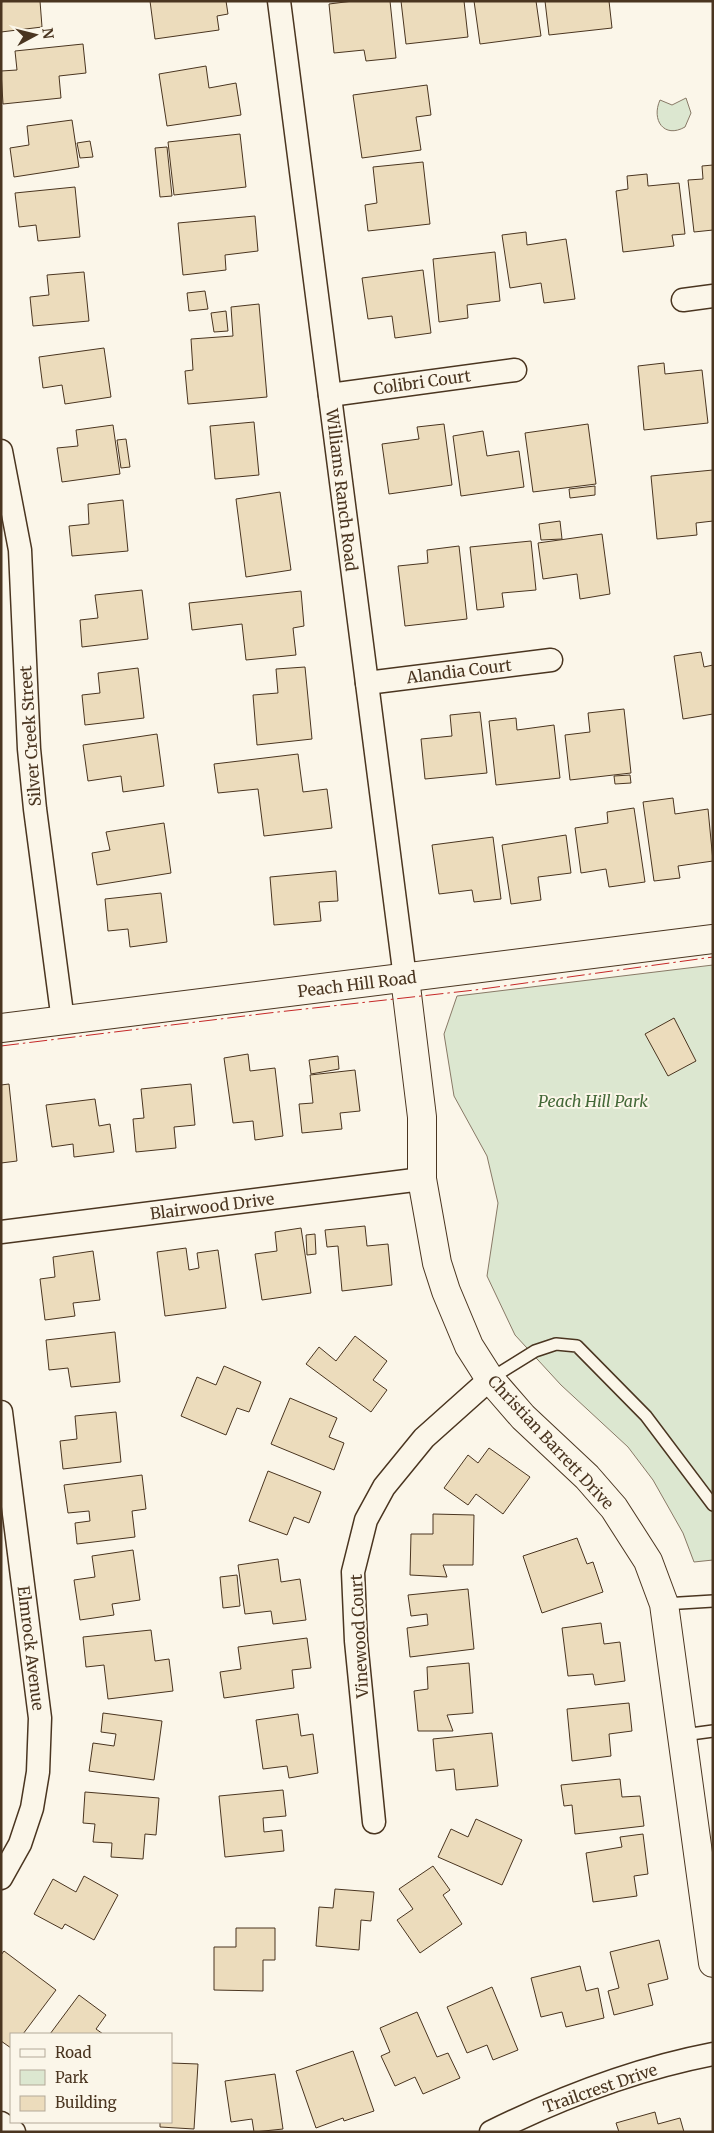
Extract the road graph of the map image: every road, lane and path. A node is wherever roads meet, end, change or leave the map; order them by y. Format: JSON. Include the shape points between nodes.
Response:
{"nodes":[{"id":1,"x":279,"y":1,"type":"edge"},
{"id":2,"x":713,"y":296,"type":"edge"},
{"id":3,"x":683,"y":300,"type":"dead end"},
{"id":4,"x":515,"y":370,"type":"dead end"},
{"id":5,"x":330,"y":394,"type":"junction"},
{"id":6,"x":1,"y":451,"type":"edge"},
{"id":7,"x":551,"y":660,"type":"dead end"},
{"id":8,"x":367,"y":682,"type":"junction"},
{"id":9,"x":713,"y":939,"type":"edge"},
{"id":10,"x":405,"y":978,"type":"junction"},
{"id":11,"x":64,"y":1021,"type":"junction"},
{"id":12,"x":1,"y":1028,"type":"edge"},
{"id":13,"x":422,"y":1179,"type":"junction"},
{"id":14,"x":1,"y":1232,"type":"edge"},
{"id":15,"x":490,"y":1379,"type":"junction"},
{"id":16,"x":1,"y":1412,"type":"edge"},
{"id":17,"x":713,"y":1505,"type":"edge"},
{"id":18,"x":9,"y":1540,"type":"edge"},
{"id":19,"x":713,"y":1601,"type":"edge"},
{"id":20,"x":664,"y":1604,"type":"junction"},
{"id":21,"x":713,"y":1731,"type":"edge"},
{"id":22,"x":683,"y":1735,"type":"junction"},
{"id":23,"x":374,"y":1822,"type":"dead end"},
{"id":24,"x":1,"y":1878,"type":"edge"},
{"id":25,"x":713,"y":1963,"type":"edge"},
{"id":26,"x":713,"y":2054,"type":"edge"},
{"id":27,"x":1,"y":2123,"type":"edge"},
{"id":28,"x":14,"y":2132,"type":"edge"},
{"id":29,"x":491,"y":2132,"type":"edge"}],
"edges":[{"from":1,"to":5,"type":"street","name":"Williams Ranch Road"},
{"from":2,"to":3,"type":"street"},
{"from":4,"to":5,"type":"street","name":"Colibri Court"},
{"from":5,"to":8,"type":"street","name":"Williams Ranch Road"},
{"from":6,"to":11,"type":"street","name":"Silver Creek Street","via":[[20,550],[34,809]]},
{"from":7,"to":8,"type":"street","name":"Alandia Court"},
{"from":8,"to":10,"type":"street","name":"Williams Ranch Road"},
{"from":9,"to":10,"type":"street","name":"Peach Hill Road"},
{"from":10,"to":11,"type":"street","name":"Peach Hill Road"},
{"from":10,"to":13,"type":"street","name":"Christian Barrett Drive","via":[[422,1117]]},
{"from":11,"to":12,"type":"street","name":"Peach Hill Road"},
{"from":13,"to":14,"type":"street","name":"Blairwood Drive"},
{"from":13,"to":15,"type":"street","name":"Christian Barrett Drive","via":[[437,1263],[446,1291],[469,1346]]},
{"from":15,"to":17,"type":"lane","via":[[535,1351],[556,1344],[577,1346],[646,1416]]},
{"from":15,"to":20,"type":"street","name":"Christian Barrett Drive","via":[[523,1417],[587,1477],[614,1508],[648,1561]]},
{"from":15,"to":23,"type":"street","name":"Vinewood Court","via":[[424,1438],[384,1487],[366,1520],[353,1572],[356,1641]]},
{"from":16,"to":18,"type":"street","name":"Elmrock Avenue"},
{"from":18,"to":24,"type":"street","name":"Elmrock Avenue","via":[[40,1718],[38,1772],[32,1808],[20,1844]]},
{"from":19,"to":20,"type":"lane"},
{"from":20,"to":22,"type":"street","name":"Christian Barrett Drive"},
{"from":21,"to":22,"type":"lane"},
{"from":22,"to":25,"type":"street","name":"Christian Barrett Drive"},
{"from":26,"to":29,"type":"street","name":"Trailcrest Drive","via":[[681,2060],[580,2091]]},
{"from":27,"to":28,"type":"street"}]}
